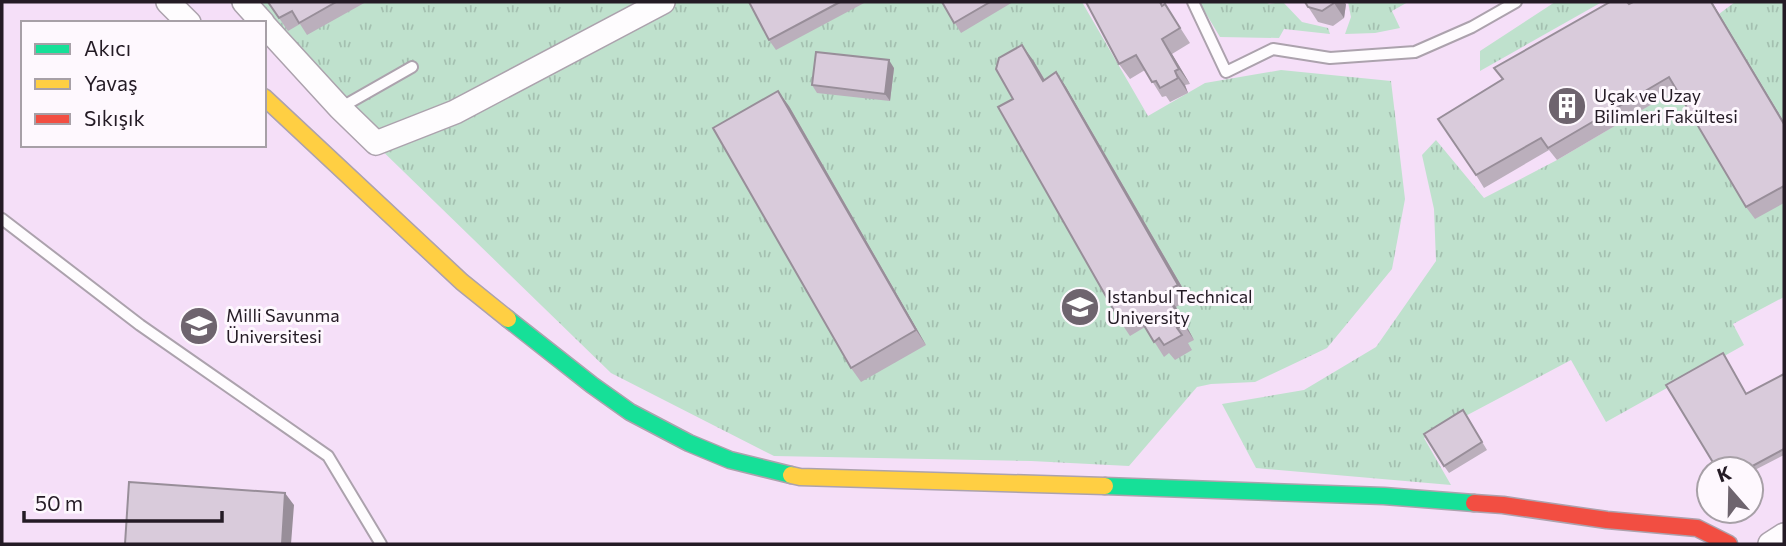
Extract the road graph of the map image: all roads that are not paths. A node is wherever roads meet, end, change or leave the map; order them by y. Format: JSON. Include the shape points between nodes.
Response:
{"nodes":[{"id":1,"x":168,"y":2,"type":"edge"},
{"id":2,"x":243,"y":2,"type":"edge"},
{"id":3,"x":663,"y":2,"type":"edge"},
{"id":4,"x":1193,"y":2,"type":"edge"},
{"id":5,"x":1516,"y":2,"type":"edge"},
{"id":6,"x":187,"y":21,"type":"edge"},
{"id":7,"x":260,"y":21,"type":"edge"},
{"id":8,"x":266,"y":27,"type":"edge"},
{"id":9,"x":412,"y":66,"type":"dead end"},
{"id":10,"x":266,"y":99,"type":"edge"},
{"id":11,"x":340,"y":108,"type":"junction"},
{"id":12,"x":2,"y":219,"type":"edge"},
{"id":13,"x":1784,"y":535,"type":"edge"},
{"id":14,"x":381,"y":544,"type":"edge"},
{"id":15,"x":1729,"y":544,"type":"edge"},
{"id":16,"x":1770,"y":544,"type":"edge"}],
"edges":[{"from":1,"to":6,"type":"street"},
{"from":2,"to":7,"type":"street"},
{"from":3,"to":11,"type":"street","via":[[455,112],[376,143]]},
{"from":4,"to":5,"type":"lane","via":[[1226,72],[1273,49],[1330,58],[1415,52]]},
{"from":8,"to":11,"type":"street"},
{"from":9,"to":11,"type":"lane"},
{"from":10,"to":15,"type":"street","via":[[462,282],[592,385],[630,412],[730,460],[800,477],[1384,496],[1503,505],[1697,528]]},
{"from":12,"to":14,"type":"lane","via":[[140,325],[328,456]]},
{"from":13,"to":16,"type":"street"}]}
